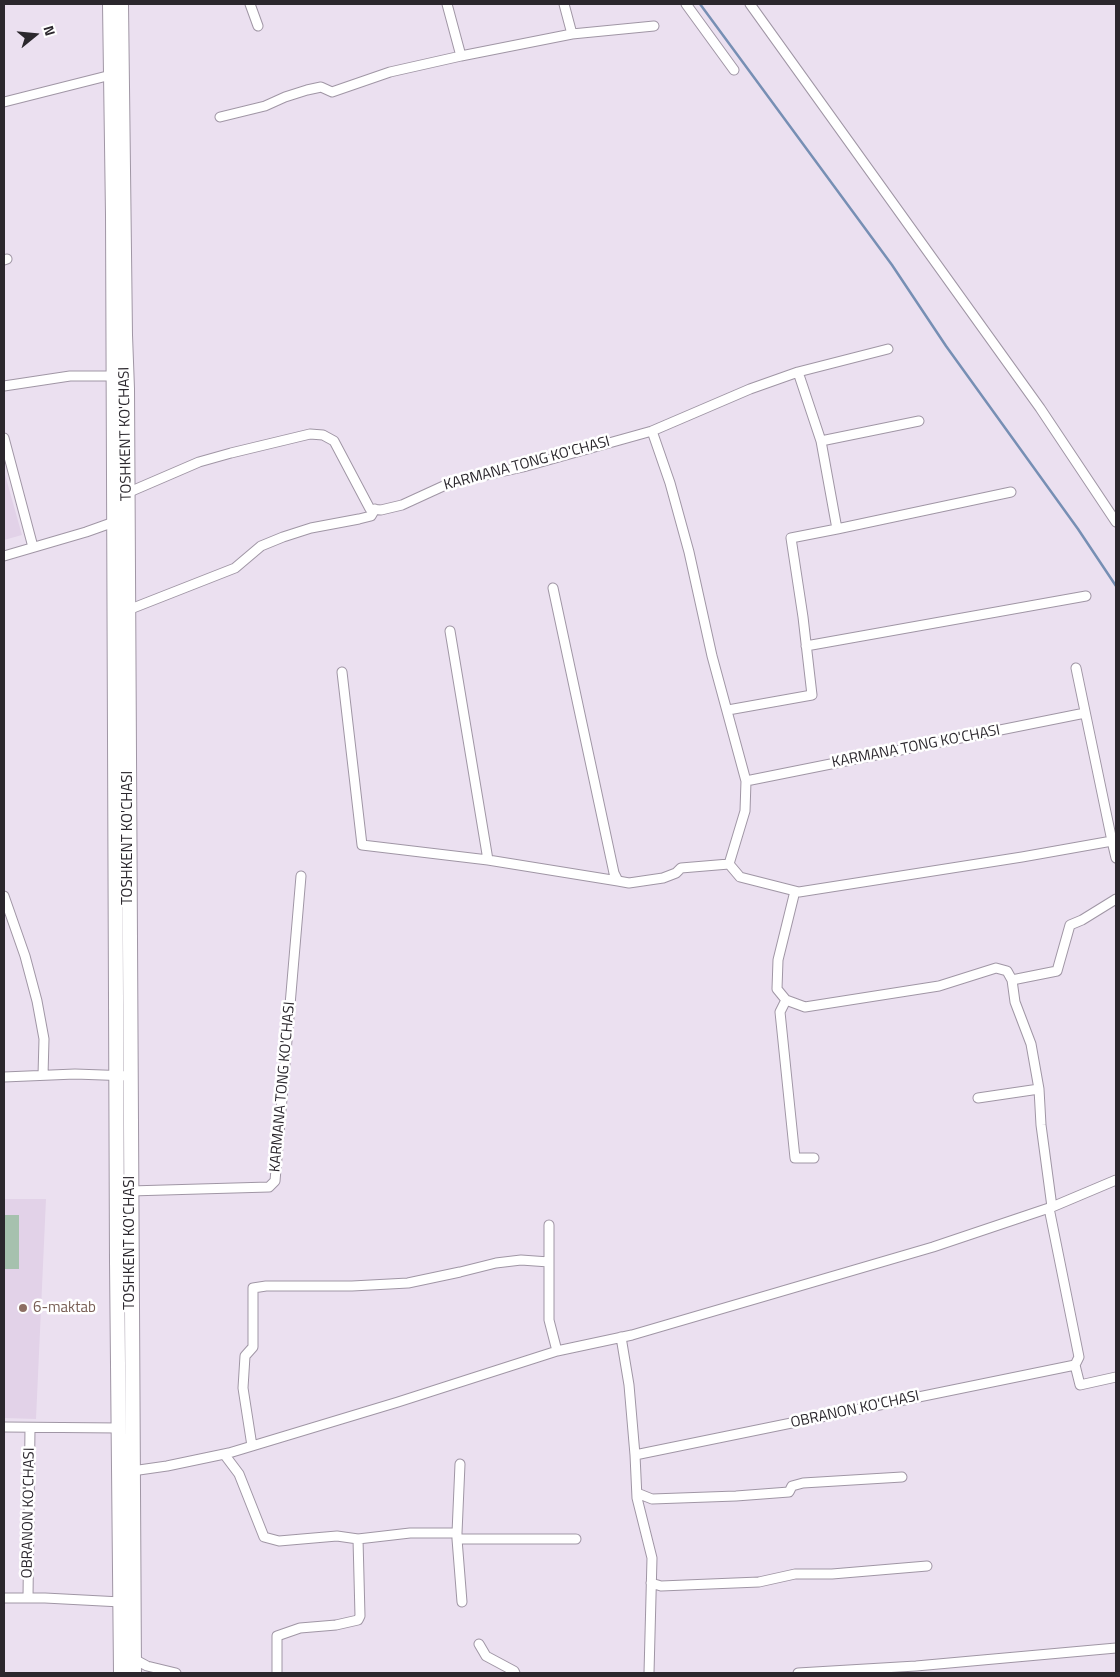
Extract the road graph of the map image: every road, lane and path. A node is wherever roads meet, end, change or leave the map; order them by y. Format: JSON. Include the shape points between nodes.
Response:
{"nodes":[{"id":1,"x":121,"y":4,"type":"edge"},
{"id":2,"x":250,"y":4,"type":"edge"},
{"id":3,"x":447,"y":4,"type":"edge"},
{"id":4,"x":564,"y":4,"type":"edge"},
{"id":5,"x":686,"y":4,"type":"edge"},
{"id":6,"x":750,"y":4,"type":"edge"},
{"id":7,"x":258,"y":26,"type":"dead end"},
{"id":8,"x":654,"y":26,"type":"dead end"},
{"id":9,"x":572,"y":34,"type":"junction"},
{"id":10,"x":461,"y":56,"type":"junction"},
{"id":11,"x":734,"y":70,"type":"dead end"},
{"id":12,"x":112,"y":75,"type":"junction"},
{"id":13,"x":4,"y":102,"type":"edge"},
{"id":14,"x":220,"y":117,"type":"dead end"},
{"id":15,"x":888,"y":349,"type":"dead end"},
{"id":16,"x":798,"y":372,"type":"junction"},
{"id":17,"x":114,"y":376,"type":"junction"},
{"id":18,"x":4,"y":386,"type":"edge"},
{"id":19,"x":919,"y":421,"type":"dead end"},
{"id":20,"x":652,"y":431,"type":"junction"},
{"id":21,"x":4,"y":438,"type":"edge"},
{"id":22,"x":821,"y":441,"type":"junction"},
{"id":23,"x":1011,"y":492,"type":"dead end"},
{"id":24,"x":127,"y":493,"type":"junction"},
{"id":25,"x":375,"y":509,"type":"junction"},
{"id":26,"x":114,"y":522,"type":"junction"},
{"id":27,"x":1116,"y":522,"type":"edge"},
{"id":28,"x":836,"y":529,"type":"junction"},
{"id":29,"x":33,"y":547,"type":"junction"},
{"id":30,"x":4,"y":556,"type":"edge"},
{"id":31,"x":553,"y":588,"type":"dead end"},
{"id":32,"x":1086,"y":596,"type":"dead end"},
{"id":33,"x":128,"y":610,"type":"junction"},
{"id":34,"x":450,"y":631,"type":"dead end"},
{"id":35,"x":806,"y":646,"type":"junction"},
{"id":36,"x":1076,"y":668,"type":"dead end"},
{"id":37,"x":342,"y":672,"type":"dead end"},
{"id":38,"x":728,"y":710,"type":"junction"},
{"id":39,"x":1085,"y":713,"type":"junction"},
{"id":40,"x":746,"y":781,"type":"junction"},
{"id":41,"x":1112,"y":841,"type":"junction"},
{"id":42,"x":1116,"y":858,"type":"edge"},
{"id":43,"x":488,"y":860,"type":"junction"},
{"id":44,"x":729,"y":864,"type":"junction"},
{"id":45,"x":301,"y":876,"type":"dead end"},
{"id":46,"x":618,"y":881,"type":"junction"},
{"id":47,"x":795,"y":891,"type":"junction"},
{"id":48,"x":4,"y":896,"type":"edge"},
{"id":49,"x":1116,"y":899,"type":"edge"},
{"id":50,"x":1012,"y":980,"type":"junction"},
{"id":51,"x":786,"y":1000,"type":"junction"},
{"id":52,"x":43,"y":1075,"type":"junction"},
{"id":53,"x":123,"y":1076,"type":"junction"},
{"id":54,"x":4,"y":1077,"type":"edge"},
{"id":55,"x":1038,"y":1089,"type":"junction"},
{"id":56,"x":978,"y":1098,"type":"dead end"},
{"id":57,"x":814,"y":1158,"type":"dead end"},
{"id":58,"x":1116,"y":1180,"type":"edge"},
{"id":59,"x":130,"y":1191,"type":"junction"},
{"id":60,"x":1051,"y":1207,"type":"junction"},
{"id":61,"x":549,"y":1224,"type":"dead end"},
{"id":62,"x":548,"y":1262,"type":"junction"},
{"id":63,"x":621,"y":1337,"type":"junction"},
{"id":64,"x":556,"y":1351,"type":"junction"},
{"id":65,"x":1075,"y":1364,"type":"junction"},
{"id":66,"x":1116,"y":1377,"type":"edge"},
{"id":67,"x":4,"y":1427,"type":"edge"},
{"id":68,"x":30,"y":1428,"type":"junction"},
{"id":69,"x":119,"y":1428,"type":"junction"},
{"id":70,"x":252,"y":1446,"type":"junction"},
{"id":71,"x":224,"y":1454,"type":"junction"},
{"id":72,"x":636,"y":1455,"type":"junction"},
{"id":73,"x":460,"y":1464,"type":"dead end"},
{"id":74,"x":132,"y":1471,"type":"junction"},
{"id":75,"x":902,"y":1477,"type":"dead end"},
{"id":76,"x":637,"y":1494,"type":"junction"},
{"id":77,"x":457,"y":1536,"type":"junction"},
{"id":78,"x":576,"y":1538,"type":"dead end"},
{"id":79,"x":358,"y":1539,"type":"junction"},
{"id":80,"x":927,"y":1566,"type":"dead end"},
{"id":81,"x":651,"y":1583,"type":"junction"},
{"id":82,"x":4,"y":1598,"type":"edge"},
{"id":83,"x":28,"y":1598,"type":"junction"},
{"id":84,"x":121,"y":1602,"type":"junction"},
{"id":85,"x":462,"y":1602,"type":"dead end"},
{"id":86,"x":479,"y":1644,"type":"dead end"},
{"id":87,"x":1116,"y":1648,"type":"edge"},
{"id":88,"x":134,"y":1659,"type":"junction"},
{"id":89,"x":121,"y":1673,"type":"edge"},
{"id":90,"x":134,"y":1673,"type":"edge"},
{"id":91,"x":176,"y":1673,"type":"edge"},
{"id":92,"x":277,"y":1673,"type":"edge"},
{"id":93,"x":515,"y":1673,"type":"edge"},
{"id":94,"x":649,"y":1673,"type":"edge"},
{"id":95,"x":798,"y":1673,"type":"edge"}],
"edges":[{"from":1,"to":12,"type":"highway","name":"TOSHKENT KO'CHASI"},
{"from":1,"to":24,"type":"highway","name":"TOSHKENT KO'CHASI"},
{"from":2,"to":7,"type":"street"},
{"from":3,"to":10,"type":"street"},
{"from":4,"to":9,"type":"street"},
{"from":5,"to":11,"type":"street"},
{"from":6,"to":27,"type":"street","via":[[1040,408]]},
{"from":8,"to":9,"type":"street"},
{"from":9,"to":10,"type":"street"},
{"from":10,"to":14,"type":"street","via":[[390,72],[332,92],[321,87],[307,90],[265,106]]},
{"from":12,"to":13,"type":"street"},
{"from":12,"to":17,"type":"highway","name":"TOSHKENT KO'CHASI"},
{"from":15,"to":16,"type":"street","name":"KARMANA TONG KO'CHASI"},
{"from":16,"to":20,"type":"street","name":"KARMANA TONG KO'CHASI"},
{"from":16,"to":22,"type":"street"},
{"from":17,"to":18,"type":"street","via":[[70,376]]},
{"from":17,"to":26,"type":"highway","name":"TOSHKENT KO'CHASI"},
{"from":19,"to":22,"type":"street"},
{"from":20,"to":25,"type":"street","name":"KARMANA TONG KO'CHASI","via":[[523,467],[450,483],[402,505]]},
{"from":20,"to":38,"type":"street","via":[[689,552],[712,656]]},
{"from":21,"to":29,"type":"street"},
{"from":22,"to":28,"type":"street"},
{"from":23,"to":28,"type":"street"},
{"from":24,"to":25,"type":"street","via":[[199,462],[317,434],[334,441],[370,509]]},
{"from":24,"to":33,"type":"highway","name":"TOSHKENT KO'CHASI"},
{"from":25,"to":33,"type":"street","name":"KARMANA TONG KO'CHASI","via":[[370,516],[311,528],[268,543],[235,568]]},
{"from":26,"to":29,"type":"street"},
{"from":26,"to":53,"type":"highway","name":"TOSHKENT KO'CHASI"},
{"from":28,"to":35,"type":"street","via":[[791,538]]},
{"from":29,"to":30,"type":"street"},
{"from":31,"to":46,"type":"street"},
{"from":32,"to":35,"type":"street"},
{"from":33,"to":53,"type":"highway","name":"TOSHKENT KO'CHASI"},
{"from":34,"to":43,"type":"street"},
{"from":35,"to":38,"type":"street","via":[[812,695]]},
{"from":36,"to":39,"type":"street"},
{"from":37,"to":43,"type":"street","via":[[362,844]]},
{"from":38,"to":40,"type":"street"},
{"from":39,"to":40,"type":"street","name":"KARMANA TONG KO'CHASI"},
{"from":39,"to":41,"type":"street"},
{"from":40,"to":44,"type":"street","via":[[745,810]]},
{"from":41,"to":42,"type":"street"},
{"from":41,"to":47,"type":"street"},
{"from":43,"to":46,"type":"street"},
{"from":44,"to":46,"type":"street","via":[[681,868],[663,878],[629,883]]},
{"from":44,"to":47,"type":"street","via":[[740,877]]},
{"from":45,"to":59,"type":"street","name":"KARMANA TONG KO'CHASI","via":[[275,1181],[269,1187]]},
{"from":47,"to":51,"type":"street","via":[[778,960],[777,989]]},
{"from":48,"to":52,"type":"street","via":[[37,1001],[44,1039]]},
{"from":49,"to":50,"type":"street","via":[[1070,925],[1056,971]]},
{"from":50,"to":51,"type":"street","via":[[1007,971],[996,968],[939,986],[805,1007]]},
{"from":50,"to":55,"type":"street","via":[[1015,1002],[1030,1044]]},
{"from":51,"to":57,"type":"street","via":[[780,1012],[795,1158]]},
{"from":52,"to":53,"type":"street"},
{"from":52,"to":54,"type":"street"},
{"from":53,"to":59,"type":"highway","name":"TOSHKENT KO'CHASI"},
{"from":53,"to":69,"type":"highway","name":"TOSHKENT KO'CHASI"},
{"from":55,"to":56,"type":"street"},
{"from":55,"to":60,"type":"street"},
{"from":58,"to":60,"type":"street"},
{"from":59,"to":74,"type":"highway","name":"TOSHKENT KO'CHASI"},
{"from":60,"to":63,"type":"street","via":[[933,1247]]},
{"from":60,"to":65,"type":"street","via":[[1079,1357]]},
{"from":61,"to":62,"type":"street"},
{"from":62,"to":64,"type":"street","via":[[549,1320]]},
{"from":62,"to":70,"type":"street","via":[[521,1260],[496,1263],[408,1283],[253,1288],[253,1347],[245,1356],[243,1388]]},
{"from":63,"to":64,"type":"street"},
{"from":63,"to":72,"type":"street"},
{"from":64,"to":70,"type":"street"},
{"from":65,"to":66,"type":"street","via":[[1080,1385]]},
{"from":65,"to":72,"type":"street","name":"OBRANON KO'CHASI"},
{"from":67,"to":68,"type":"street","name":"OBRANON KO'CHASI"},
{"from":68,"to":69,"type":"street","name":"OBRANON KO'CHASI"},
{"from":68,"to":83,"type":"street","name":"OBRANON KO'CHASI"},
{"from":69,"to":84,"type":"highway","name":"TOSHKENT KO'CHASI"},
{"from":70,"to":71,"type":"street"},
{"from":71,"to":74,"type":"street"},
{"from":71,"to":79,"type":"street","via":[[238,1474],[264,1537],[279,1541],[337,1536]]},
{"from":72,"to":76,"type":"street"},
{"from":73,"to":77,"type":"street"},
{"from":74,"to":88,"type":"highway","name":"TOSHKENT KO'CHASI"},
{"from":75,"to":76,"type":"street","via":[[803,1483],[792,1486],[788,1492],[736,1496],[652,1499]]},
{"from":76,"to":81,"type":"street","via":[[652,1558]]},
{"from":77,"to":78,"type":"street"},
{"from":77,"to":79,"type":"street","via":[[410,1533]]},
{"from":77,"to":85,"type":"street"},
{"from":79,"to":92,"type":"street","via":[[358,1620],[300,1628],[277,1636]]},
{"from":80,"to":81,"type":"street","via":[[795,1574],[759,1582],[661,1586]]},
{"from":81,"to":94,"type":"street"},
{"from":82,"to":83,"type":"street","name":"OBRANON KO'CHASI"},
{"from":83,"to":84,"type":"street","name":"OBRANON KO'CHASI"},
{"from":84,"to":89,"type":"highway","name":"TOSHKENT KO'CHASI"},
{"from":86,"to":93,"type":"street","via":[[486,1656]]},
{"from":87,"to":95,"type":"street"},
{"from":88,"to":90,"type":"highway","name":"TOSHKENT KO'CHASI"},
{"from":88,"to":91,"type":"street","via":[[147,1666]]}]}
